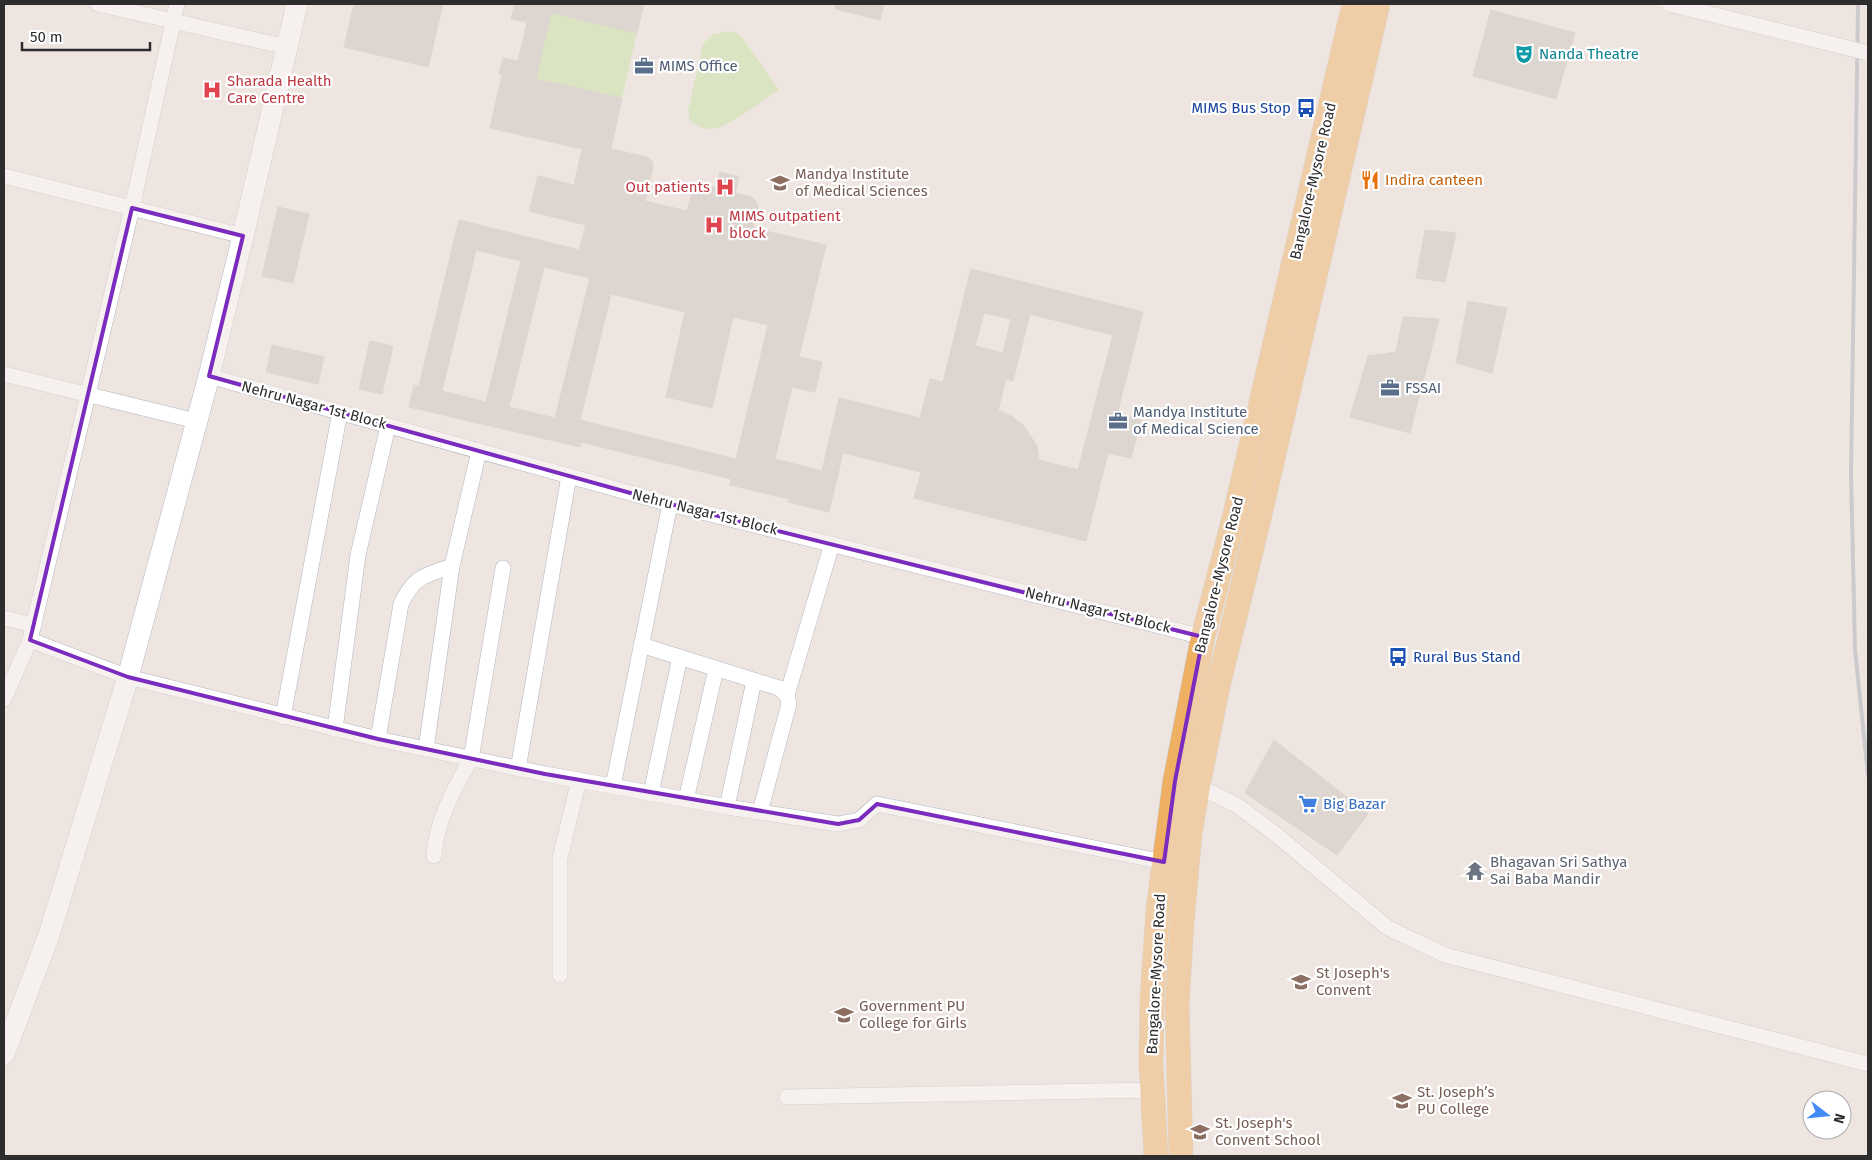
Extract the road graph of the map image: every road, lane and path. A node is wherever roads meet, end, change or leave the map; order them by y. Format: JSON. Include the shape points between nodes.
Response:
{"nodes":[{"id":1,"x":98,"y":4,"type":"edge"},
{"id":2,"x":177,"y":4,"type":"edge"},
{"id":3,"x":297,"y":4,"type":"edge"},
{"id":4,"x":1354,"y":4,"type":"edge"},
{"id":5,"x":1378,"y":4,"type":"edge"},
{"id":6,"x":1670,"y":4,"type":"edge"},
{"id":7,"x":173,"y":21,"type":"junction"},
{"id":8,"x":287,"y":47,"type":"junction"},
{"id":9,"x":1868,"y":53,"type":"edge"},
{"id":10,"x":5,"y":180,"type":"edge"},
{"id":11,"x":132,"y":208,"type":"junction"},
{"id":12,"x":244,"y":236,"type":"junction"},
{"id":13,"x":4,"y":374,"type":"edge"},
{"id":14,"x":209,"y":376,"type":"junction"},
{"id":15,"x":87,"y":394,"type":"junction"},
{"id":16,"x":340,"y":412,"type":"junction"},
{"id":17,"x":196,"y":421,"type":"junction"},
{"id":18,"x":388,"y":426,"type":"junction"},
{"id":19,"x":479,"y":451,"type":"junction"},
{"id":20,"x":569,"y":476,"type":"junction"},
{"id":21,"x":670,"y":504,"type":"junction"},
{"id":22,"x":832,"y":544,"type":"junction"},
{"id":23,"x":452,"y":566,"type":"junction"},
{"id":24,"x":503,"y":568,"type":"dead end"},
{"id":25,"x":4,"y":618,"type":"edge"},
{"id":26,"x":32,"y":632,"type":"junction"},
{"id":27,"x":1203,"y":637,"type":"junction"},
{"id":28,"x":641,"y":645,"type":"junction"},
{"id":29,"x":680,"y":657,"type":"junction"},
{"id":30,"x":716,"y":668,"type":"junction"},
{"id":31,"x":128,"y":677,"type":"junction"},
{"id":32,"x":754,"y":680,"type":"junction"},
{"id":33,"x":787,"y":695,"type":"junction"},
{"id":34,"x":4,"y":699,"type":"edge"},
{"id":35,"x":283,"y":716,"type":"junction"},
{"id":36,"x":334,"y":729,"type":"junction"},
{"id":37,"x":378,"y":739,"type":"junction"},
{"id":38,"x":426,"y":749,"type":"junction"},
{"id":39,"x":471,"y":759,"type":"junction"},
{"id":40,"x":518,"y":768,"type":"junction"},
{"id":41,"x":579,"y":780,"type":"junction"},
{"id":42,"x":613,"y":786,"type":"junction"},
{"id":43,"x":1198,"y":786,"type":"junction"},
{"id":44,"x":651,"y":793,"type":"junction"},
{"id":45,"x":686,"y":800,"type":"junction"},
{"id":46,"x":727,"y":807,"type":"junction"},
{"id":47,"x":760,"y":812,"type":"junction"},
{"id":48,"x":434,"y":856,"type":"dead end"},
{"id":49,"x":1164,"y":862,"type":"junction"},
{"id":50,"x":560,"y":975,"type":"dead end"},
{"id":51,"x":6,"y":1042,"type":"edge"},
{"id":52,"x":1868,"y":1064,"type":"edge"},
{"id":53,"x":1152,"y":1090,"type":"junction"},
{"id":54,"x":787,"y":1097,"type":"dead end"},
{"id":55,"x":1156,"y":1156,"type":"edge"},
{"id":56,"x":1181,"y":1156,"type":"edge"}],
"edges":[{"from":1,"to":7,"type":"street"},
{"from":2,"to":7,"type":"street"},
{"from":3,"to":8,"type":"street"},
{"from":4,"to":27,"type":"main road","name":"Bangalore-Mysore Road","via":[[1235,514]]},
{"from":5,"to":43,"type":"main road","name":"Bangalore-Mysore Road","via":[[1218,686]]},
{"from":6,"to":9,"type":"street","bridge":true},
{"from":7,"to":8,"type":"street"},
{"from":7,"to":11,"type":"street"},
{"from":8,"to":12,"type":"street"},
{"from":10,"to":11,"type":"street"},
{"from":11,"to":12,"type":"street"},
{"from":11,"to":15,"type":"street"},
{"from":12,"to":14,"type":"street"},
{"from":13,"to":15,"type":"street"},
{"from":14,"to":16,"type":"street","name":"Nehru Nagar 1st Block"},
{"from":14,"to":17,"type":"street"},
{"from":15,"to":17,"type":"street"},
{"from":15,"to":26,"type":"street"},
{"from":16,"to":18,"type":"street","name":"Nehru Nagar 1st Block"},
{"from":16,"to":35,"type":"street"},
{"from":17,"to":31,"type":"street"},
{"from":18,"to":19,"type":"street","name":"Nehru Nagar 1st Block"},
{"from":18,"to":36,"type":"street","via":[[358,555]]},
{"from":19,"to":20,"type":"street","name":"Nehru Nagar 1st Block"},
{"from":19,"to":23,"type":"street"},
{"from":20,"to":21,"type":"street","name":"Nehru Nagar 1st Block"},
{"from":20,"to":40,"type":"street"},
{"from":21,"to":22,"type":"street","name":"Nehru Nagar 1st Block"},
{"from":21,"to":28,"type":"street"},
{"from":22,"to":27,"type":"street","name":"Nehru Nagar 1st Block"},
{"from":22,"to":33,"type":"street"},
{"from":23,"to":37,"type":"street","via":[[418,578],[400,604]]},
{"from":23,"to":38,"type":"street"},
{"from":24,"to":39,"type":"street"},
{"from":25,"to":26,"type":"street"},
{"from":26,"to":31,"type":"street"},
{"from":26,"to":34,"type":"street"},
{"from":27,"to":49,"type":"main road","name":"Bangalore-Mysore Road","via":[[1175,781]]},
{"from":28,"to":29,"type":"street"},
{"from":28,"to":42,"type":"street"},
{"from":29,"to":30,"type":"street"},
{"from":29,"to":44,"type":"street"},
{"from":30,"to":32,"type":"street"},
{"from":30,"to":45,"type":"street"},
{"from":31,"to":35,"type":"street"},
{"from":31,"to":51,"type":"street","via":[[48,935]]},
{"from":32,"to":33,"type":"street","via":[[779,688]]},
{"from":32,"to":46,"type":"street"},
{"from":33,"to":47,"type":"street","via":[[789,704]]},
{"from":35,"to":36,"type":"street"},
{"from":36,"to":37,"type":"street"},
{"from":37,"to":38,"type":"street"},
{"from":38,"to":39,"type":"street"},
{"from":39,"to":40,"type":"street"},
{"from":39,"to":48,"type":"street","via":[[455,786],[435,838]]},
{"from":40,"to":41,"type":"street"},
{"from":41,"to":42,"type":"street"},
{"from":41,"to":50,"type":"street","via":[[560,858]]},
{"from":42,"to":44,"type":"street"},
{"from":43,"to":52,"type":"street","via":[[1238,806],[1388,928],[1446,955]]},
{"from":43,"to":56,"type":"main road","name":"Bangalore-Mysore Road","via":[[1188,863],[1177,1005]]},
{"from":44,"to":45,"type":"street"},
{"from":45,"to":46,"type":"street"},
{"from":46,"to":47,"type":"street"},
{"from":47,"to":49,"type":"street","via":[[838,824],[859,820],[877,804]]},
{"from":49,"to":53,"type":"main road","name":"Bangalore-Mysore Road","via":[[1152,999]]},
{"from":53,"to":54,"type":"street"},
{"from":53,"to":55,"type":"main road","name":"Bangalore-Mysore Road"}]}
